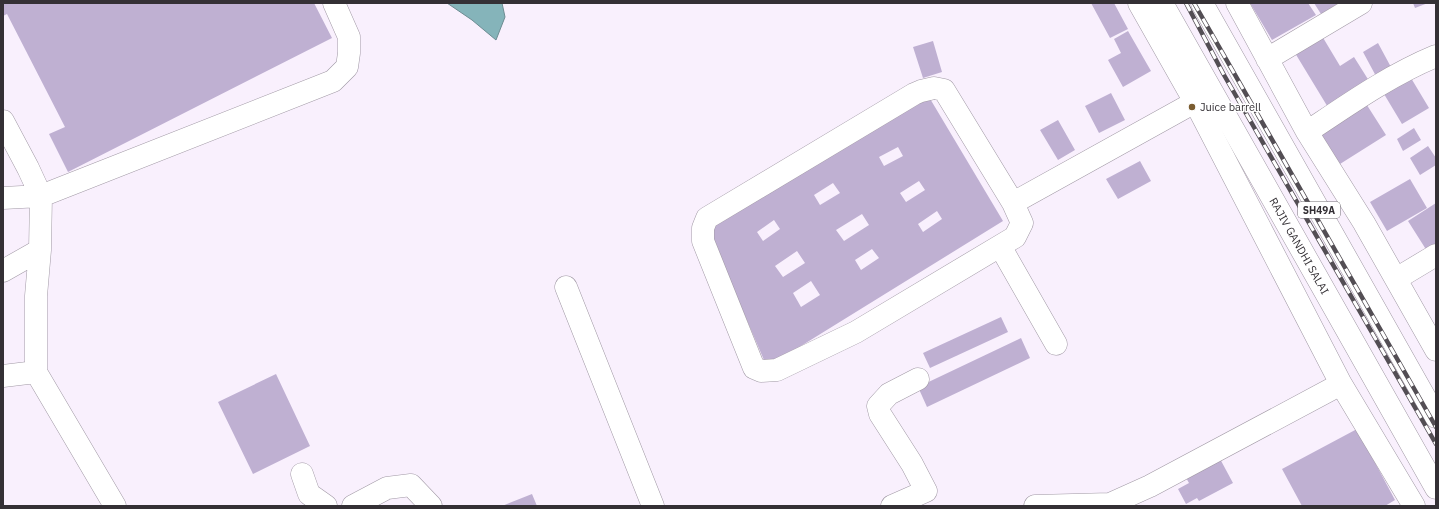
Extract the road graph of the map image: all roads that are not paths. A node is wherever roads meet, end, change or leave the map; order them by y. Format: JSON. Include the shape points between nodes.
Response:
{"nodes":[{"id":1,"x":334,"y":3,"type":"edge"},
{"id":2,"x":1138,"y":3,"type":"edge"},
{"id":3,"x":1162,"y":3,"type":"edge"},
{"id":4,"x":1202,"y":3,"type":"edge"},
{"id":5,"x":1237,"y":3,"type":"edge"},
{"id":6,"x":1361,"y":3,"type":"edge"},
{"id":7,"x":1436,"y":56,"type":"edge"},
{"id":8,"x":1267,"y":59,"type":"junction"},
{"id":9,"x":1195,"y":102,"type":"junction"},
{"id":10,"x":3,"y":121,"type":"edge"},
{"id":11,"x":1307,"y":132,"type":"junction"},
{"id":12,"x":41,"y":196,"type":"junction"},
{"id":13,"x":3,"y":198,"type":"edge"},
{"id":14,"x":1014,"y":203,"type":"junction"},
{"id":15,"x":1000,"y":246,"type":"junction"},
{"id":16,"x":40,"y":250,"type":"junction"},
{"id":17,"x":1436,"y":255,"type":"edge"},
{"id":18,"x":3,"y":271,"type":"edge"},
{"id":19,"x":1396,"y":279,"type":"junction"},
{"id":20,"x":566,"y":287,"type":"dead end"},
{"id":21,"x":1056,"y":344,"type":"dead end"},
{"id":22,"x":1436,"y":350,"type":"edge"},
{"id":23,"x":36,"y":372,"type":"junction"},
{"id":24,"x":3,"y":376,"type":"edge"},
{"id":25,"x":918,"y":378,"type":"dead end"},
{"id":26,"x":1341,"y":384,"type":"junction"},
{"id":27,"x":1436,"y":417,"type":"edge"},
{"id":28,"x":302,"y":474,"type":"dead end"},
{"id":29,"x":1436,"y":488,"type":"edge"},
{"id":30,"x":931,"y":498,"type":"edge"},
{"id":31,"x":115,"y":506,"type":"edge"},
{"id":32,"x":326,"y":506,"type":"edge"},
{"id":33,"x":353,"y":506,"type":"edge"},
{"id":34,"x":431,"y":506,"type":"edge"},
{"id":35,"x":653,"y":506,"type":"edge"},
{"id":36,"x":892,"y":506,"type":"edge"},
{"id":37,"x":1035,"y":506,"type":"edge"},
{"id":38,"x":1414,"y":506,"type":"edge"}],
"edges":[{"from":1,"to":12,"type":"street","via":[[349,37],[348,67],[334,81]]},
{"from":2,"to":9,"type":"street"},
{"from":3,"to":29,"type":"street","name":"RAJIV GANDHI SALAI","number":"SH49A"},
{"from":4,"to":27,"type":"street","number":"SH49A"},
{"from":5,"to":8,"type":"street"},
{"from":6,"to":8,"type":"street"},
{"from":7,"to":11,"type":"street","via":[[1367,93]]},
{"from":8,"to":11,"type":"street"},
{"from":9,"to":14,"type":"street"},
{"from":9,"to":26,"type":"street"},
{"from":10,"to":12,"type":"street"},
{"from":11,"to":19,"type":"street"},
{"from":12,"to":13,"type":"street"},
{"from":12,"to":16,"type":"street"},
{"from":14,"to":15,"type":"street","via":[[1022,223],[1015,237]]},
{"from":14,"to":15,"type":"street","via":[[944,90],[934,88],[914,94],[707,218],[702,228],[703,241],[754,368],[761,371],[777,370],[856,332]]},
{"from":15,"to":21,"type":"street"},
{"from":16,"to":18,"type":"street"},
{"from":16,"to":23,"type":"street","via":[[36,296]]},
{"from":17,"to":19,"type":"street"},
{"from":19,"to":22,"type":"street"},
{"from":20,"to":35,"type":"street"},
{"from":23,"to":24,"type":"street"},
{"from":23,"to":31,"type":"street"},
{"from":25,"to":30,"type":"street","via":[[889,394],[878,406],[880,414]]},
{"from":26,"to":37,"type":"street","via":[[1150,486],[1110,504]]},
{"from":26,"to":38,"type":"street"},
{"from":28,"to":32,"type":"street","via":[[309,494]]},
{"from":30,"to":36,"type":"street"},
{"from":33,"to":34,"type":"street","via":[[387,488],[411,484]]}]}
